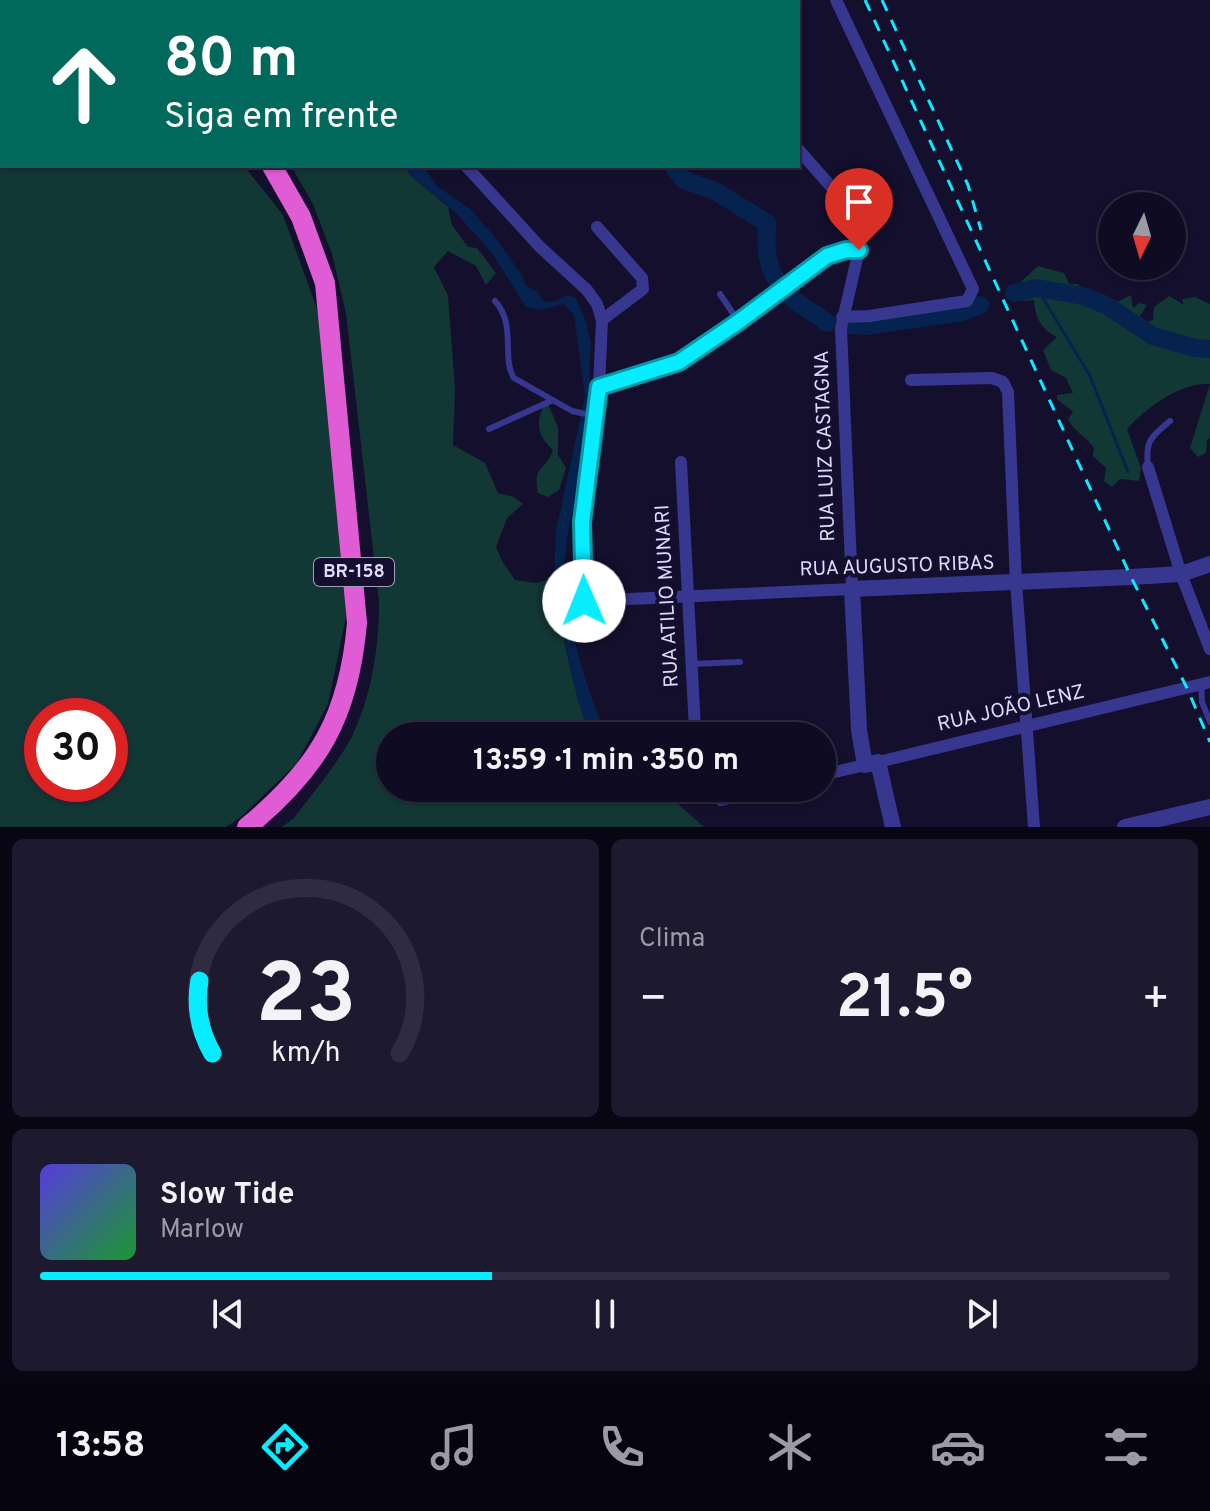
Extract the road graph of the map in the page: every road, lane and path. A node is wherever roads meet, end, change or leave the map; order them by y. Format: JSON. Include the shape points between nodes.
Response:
{"nodes":[{"id":1,"x":836,"y":0,"type":"edge"},
{"id":2,"x":800,"y":151,"type":"edge"},
{"id":3,"x":273,"y":168,"type":"edge"},
{"id":4,"x":468,"y":168,"type":"edge"},
{"id":5,"x":597,"y":227,"type":"dead end"},
{"id":6,"x":859,"y":250,"type":"junction"},
{"id":7,"x":720,"y":294,"type":"dead end"},
{"id":8,"x":495,"y":301,"type":"dead end"},
{"id":9,"x":842,"y":317,"type":"junction"},
{"id":10,"x":602,"y":320,"type":"junction"},
{"id":11,"x":738,"y":322,"type":"junction"},
{"id":12,"x":911,"y":380,"type":"dead end"},
{"id":13,"x":599,"y":387,"type":"junction"},
{"id":14,"x":553,"y":400,"type":"junction"},
{"id":15,"x":595,"y":416,"type":"junction"},
{"id":16,"x":1170,"y":421,"type":"dead end"},
{"id":17,"x":489,"y":429,"type":"dead end"},
{"id":18,"x":681,"y":462,"type":"dead end"},
{"id":19,"x":1148,"y":467,"type":"joint"},
{"id":20,"x":1210,"y":564,"type":"edge"},
{"id":21,"x":1181,"y":574,"type":"junction"},
{"id":22,"x":1016,"y":582,"type":"junction"},
{"id":23,"x":852,"y":589,"type":"junction"},
{"id":24,"x":688,"y":596,"type":"junction"},
{"id":25,"x":1210,"y":649,"type":"edge"},
{"id":26,"x":740,"y":662,"type":"dead end"},
{"id":27,"x":692,"y":664,"type":"junction"},
{"id":28,"x":1206,"y":683,"type":"edge"},
{"id":29,"x":695,"y":722,"type":"edge"},
{"id":30,"x":1210,"y":722,"type":"edge"},
{"id":31,"x":1026,"y":726,"type":"junction"},
{"id":32,"x":872,"y":764,"type":"junction"},
{"id":33,"x":836,"y":772,"type":"edge"},
{"id":34,"x":1210,"y":807,"type":"edge"},
{"id":35,"x":247,"y":827,"type":"edge"},
{"id":36,"x":893,"y":827,"type":"edge"},
{"id":37,"x":1034,"y":827,"type":"edge"},
{"id":38,"x":1125,"y":827,"type":"edge"}],
"edges":[{"from":1,"to":9,"type":"street","via":[[973,289],[967,301]]},
{"from":2,"to":6,"type":"street","name":"RUA LUIZ CASTAGNA","via":[[854,213]]},
{"from":3,"to":35,"type":"highway","number":"BR-158","via":[[301,217],[325,283],[357,623],[353,664],[329,734],[299,779]]},
{"from":4,"to":10,"type":"street","via":[[587,290]]},
{"from":5,"to":10,"type":"street","via":[[644,284]]},
{"from":6,"to":9,"type":"street","name":"RUA LUIZ CASTAGNA"},
{"from":6,"to":11,"type":"street","via":[[827,256]]},
{"from":7,"to":11,"type":"lane"},
{"from":8,"to":14,"type":"lane","via":[[502,308],[509,339],[508,370]]},
{"from":9,"to":23,"type":"street","name":"RUA LUIZ CASTAGNA"},
{"from":10,"to":13,"type":"street"},
{"from":11,"to":13,"type":"street","via":[[679,362]]},
{"from":12,"to":22,"type":"street","via":[[1003,382],[1008,392]]},
{"from":13,"to":15,"type":"street"},
{"from":14,"to":15,"type":"lane"},
{"from":14,"to":17,"type":"lane"},
{"from":15,"to":24,"type":"street","name":"RUA AUGUSTO RIBAS","via":[[582,522],[584,601]]},
{"from":16,"to":19,"type":"lane","via":[[1151,437]]},
{"from":18,"to":24,"type":"street","name":"RUA ATILIO MUNARI"},
{"from":19,"to":21,"type":"street"},
{"from":20,"to":21,"type":"street","name":"RUA AUGUSTO RIBAS"},
{"from":21,"to":22,"type":"street","name":"RUA AUGUSTO RIBAS"},
{"from":21,"to":25,"type":"street"},
{"from":22,"to":23,"type":"street","name":"RUA AUGUSTO RIBAS"},
{"from":22,"to":31,"type":"street"},
{"from":23,"to":24,"type":"street","name":"RUA AUGUSTO RIBAS"},
{"from":23,"to":32,"type":"street","name":"RUA LUIZ CASTAGNA","via":[[859,730]]},
{"from":24,"to":27,"type":"street","name":"RUA ATILIO MUNARI"},
{"from":26,"to":27,"type":"lane"},
{"from":27,"to":29,"type":"street","name":"RUA ATILIO MUNARI"},
{"from":28,"to":30,"type":"lane","via":[[1202,702]]},
{"from":28,"to":31,"type":"street","name":"RUA JOÃO LENZ"},
{"from":31,"to":32,"type":"street","name":"RUA JOÃO LENZ"},
{"from":31,"to":37,"type":"street"},
{"from":32,"to":33,"type":"street","name":"RUA JOÃO LENZ"},
{"from":32,"to":36,"type":"street","name":"RUA LUIZ CASTAGNA"},
{"from":34,"to":38,"type":"street"}]}
